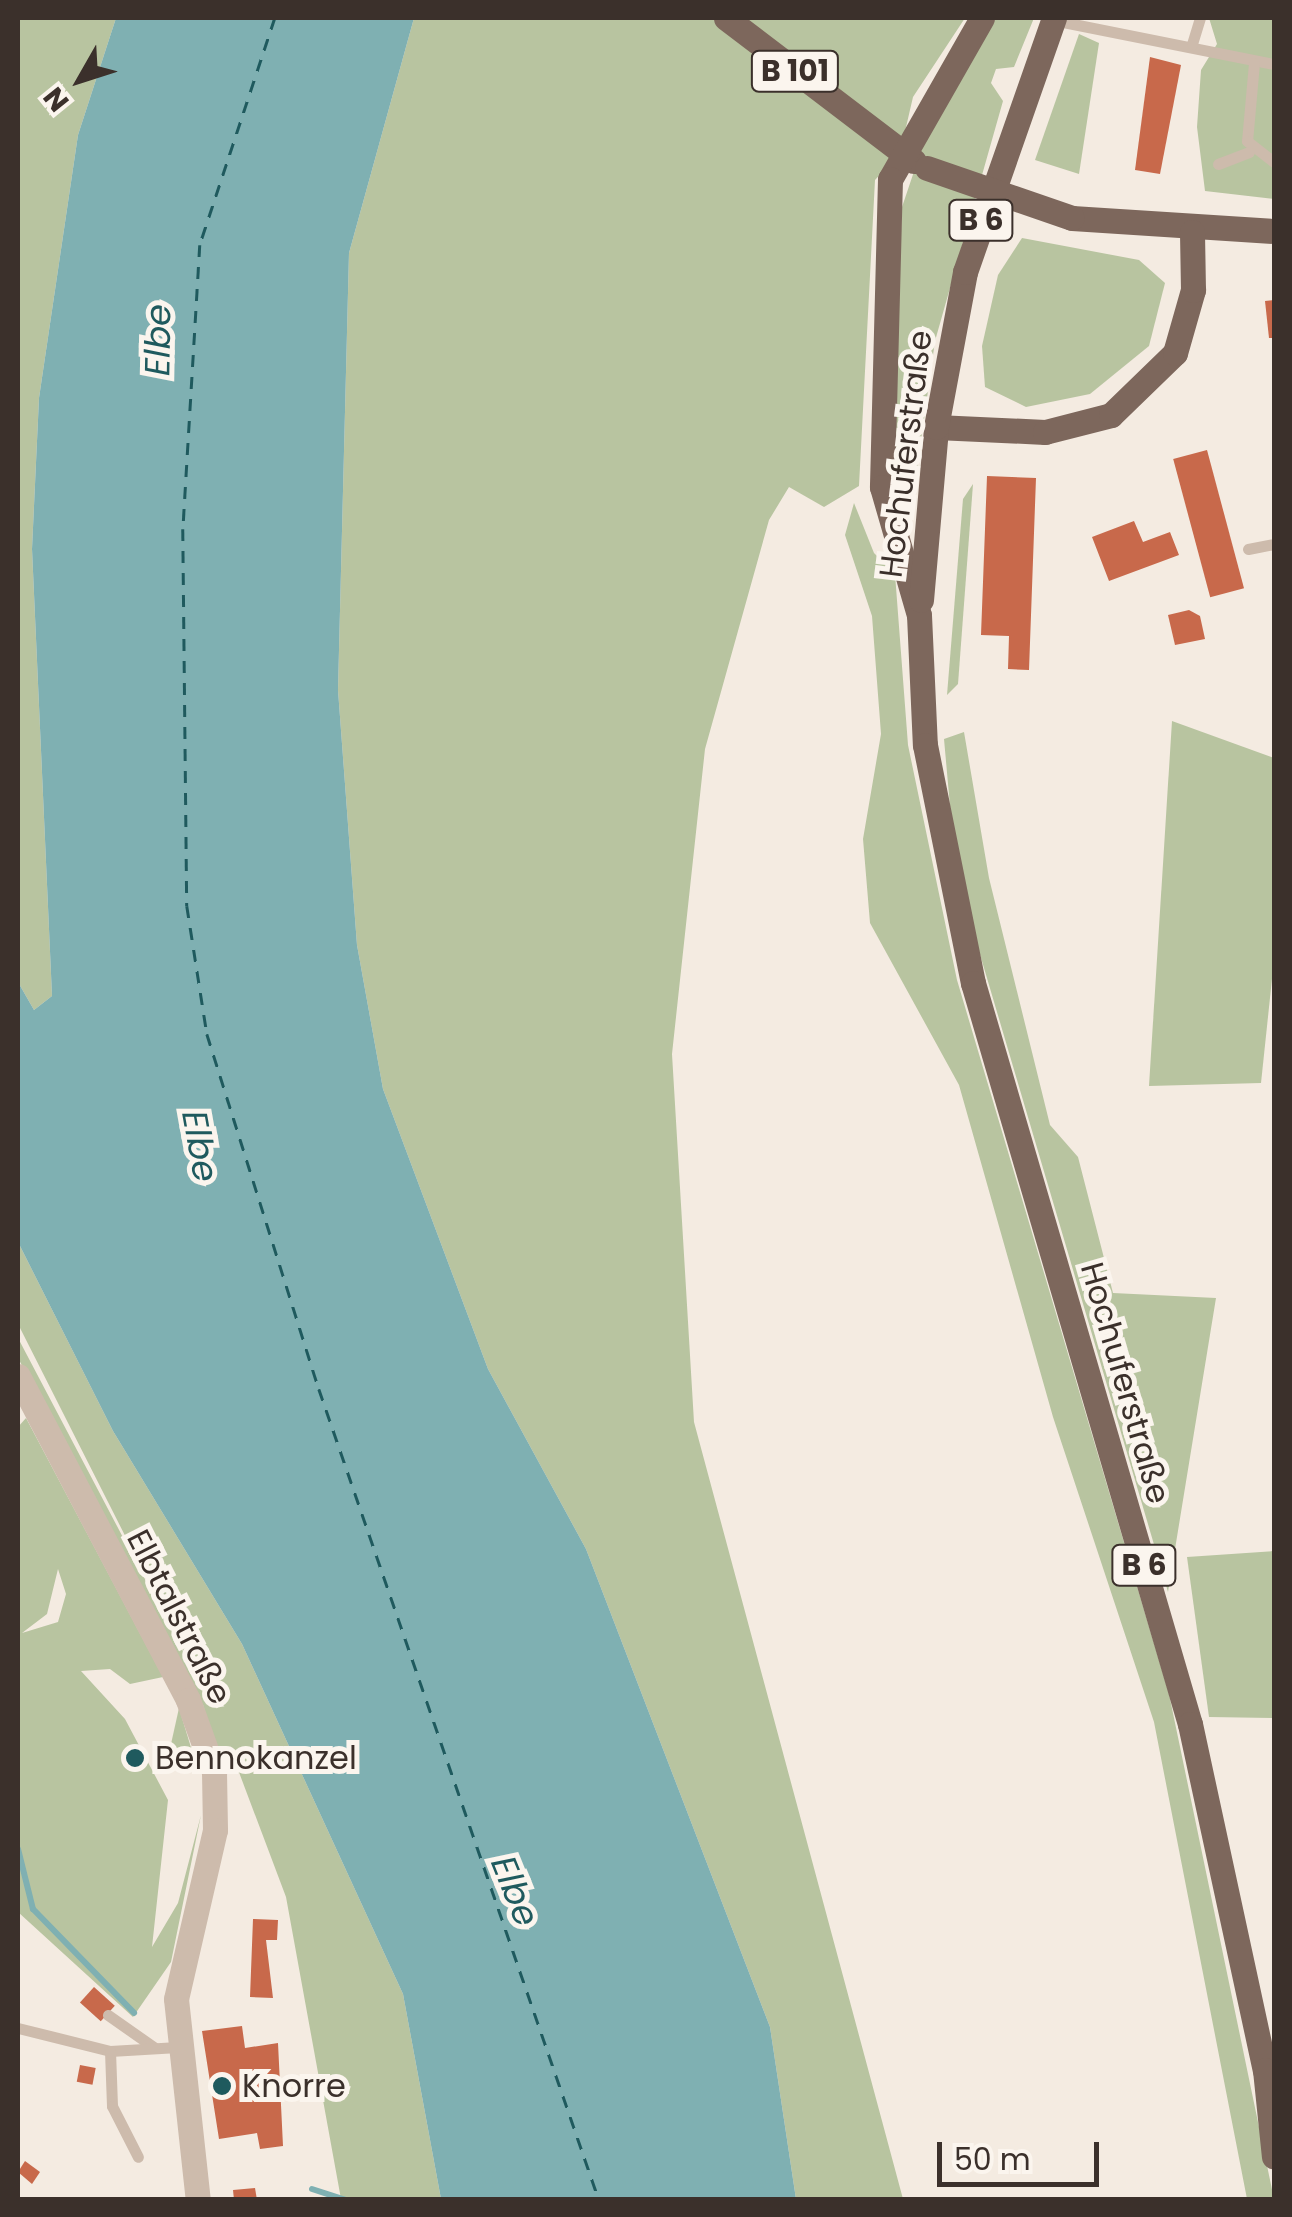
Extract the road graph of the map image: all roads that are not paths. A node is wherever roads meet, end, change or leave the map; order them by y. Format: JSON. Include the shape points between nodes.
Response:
{"nodes":[{"id":1,"x":726,"y":18,"type":"edge"},
{"id":2,"x":982,"y":18,"type":"edge"},
{"id":3,"x":1200,"y":18,"type":"edge"},
{"id":4,"x":1054,"y":19,"type":"edge"},
{"id":5,"x":1192,"y":44,"type":"junction"},
{"id":6,"x":1254,"y":63,"type":"junction"},
{"id":7,"x":1274,"y":64,"type":"edge"},
{"id":8,"x":1250,"y":152,"type":"junction"},
{"id":9,"x":900,"y":154,"type":"junction"},
{"id":10,"x":1274,"y":162,"type":"edge"},
{"id":11,"x":1218,"y":164,"type":"dead end"},
{"id":12,"x":1274,"y":231,"type":"edge"},
{"id":13,"x":1192,"y":232,"type":"junction"},
{"id":14,"x":936,"y":427,"type":"junction"},
{"id":15,"x":1274,"y":544,"type":"edge"},
{"id":16,"x":1248,"y":549,"type":"dead end"},
{"id":17,"x":920,"y":615,"type":"junction"},
{"id":18,"x":18,"y":1376,"type":"edge"},
{"id":19,"x":108,"y":2015,"type":"dead end"},
{"id":20,"x":18,"y":2028,"type":"edge"},
{"id":21,"x":167,"y":2048,"type":"junction"},
{"id":22,"x":110,"y":2051,"type":"junction"},
{"id":23,"x":138,"y":2157,"type":"dead end"},
{"id":24,"x":1274,"y":2157,"type":"edge"},
{"id":25,"x":198,"y":2200,"type":"edge"}],
"edges":[{"from":1,"to":9,"type":"main road","number":"B 101"},
{"from":2,"to":9,"type":"main road"},
{"from":3,"to":5,"type":"lane"},
{"from":4,"to":5,"type":"lane"},
{"from":4,"to":14,"type":"main road","name":"Hochuferstraße","number":"B 6","via":[[965,272]]},
{"from":5,"to":6,"type":"lane"},
{"from":6,"to":7,"type":"lane"},
{"from":6,"to":8,"type":"lane"},
{"from":8,"to":10,"type":"lane"},
{"from":8,"to":11,"type":"lane"},
{"from":9,"to":13,"type":"main road","number":"B 101","bridge":true,"via":[[1072,218]]},
{"from":9,"to":17,"type":"main road","via":[[890,179],[878,461]]},
{"from":12,"to":13,"type":"main road","number":"B 101"},
{"from":13,"to":14,"type":"main road","via":[[1192,290],[1175,353],[1111,415],[1046,432]]},
{"from":14,"to":17,"type":"main road","name":"Hochuferstraße","number":"B 6"},
{"from":15,"to":16,"type":"lane"},
{"from":17,"to":24,"type":"main road","name":"Hochuferstraße","number":"B 6","via":[[925,744],[973,983],[1190,1724],[1265,2070]]},
{"from":18,"to":21,"type":"street","name":"Elbtalstraße","via":[[188,1700],[214,1772],[215,1830]]},
{"from":19,"to":21,"type":"lane"},
{"from":20,"to":22,"type":"lane"},
{"from":21,"to":22,"type":"lane"},
{"from":21,"to":25,"type":"street","name":"Elbtalstraße"},
{"from":22,"to":23,"type":"lane","via":[[104,2074],[116,2119]]}]}
